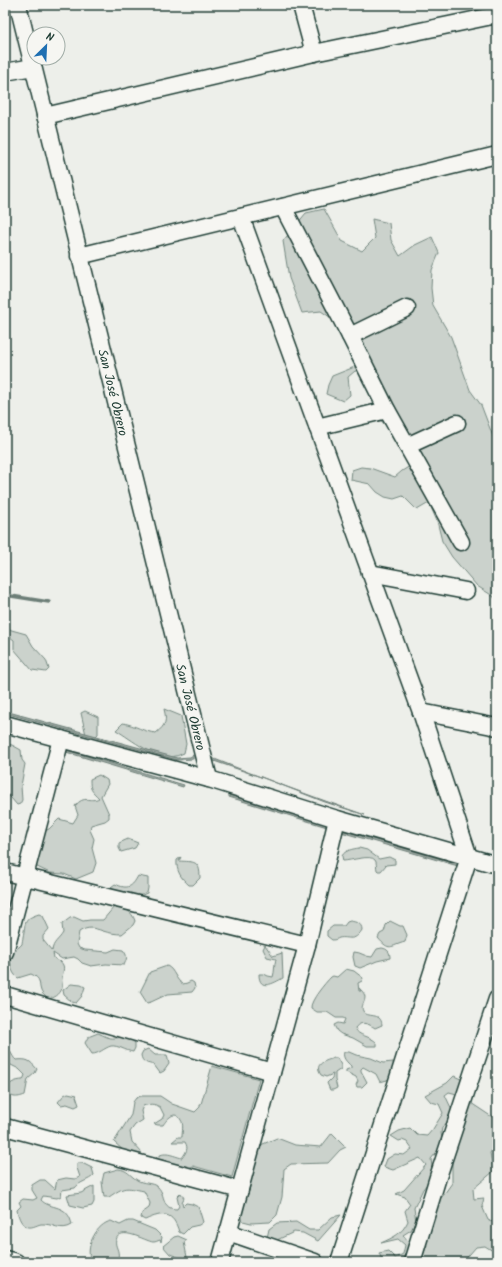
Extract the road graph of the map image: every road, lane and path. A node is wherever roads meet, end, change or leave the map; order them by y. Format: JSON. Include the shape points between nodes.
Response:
{"nodes":[{"id":1,"x":18,"y":5,"type":"edge"},
{"id":2,"x":301,"y":5,"type":"edge"},
{"id":3,"x":497,"y":15,"type":"edge"},
{"id":4,"x":314,"y":53,"type":"junction"},
{"id":5,"x":33,"y":67,"type":"junction"},
{"id":6,"x":5,"y":72,"type":"edge"},
{"id":7,"x":45,"y":116,"type":"junction"},
{"id":8,"x":497,"y":155,"type":"edge"},
{"id":9,"x":283,"y":207,"type":"junction"},
{"id":10,"x":241,"y":217,"type":"junction"},
{"id":11,"x":79,"y":256,"type":"junction"},
{"id":12,"x":407,"y":308,"type":"dead end"},
{"id":13,"x":350,"y":336,"type":"junction"},
{"id":14,"x":386,"y":410,"type":"junction"},
{"id":15,"x":457,"y":423,"type":"dead end"},
{"id":16,"x":317,"y":426,"type":"junction"},
{"id":17,"x":407,"y":446,"type":"junction"},
{"id":18,"x":461,"y":542,"type":"dead end"},
{"id":19,"x":370,"y":573,"type":"junction"},
{"id":20,"x":466,"y":591,"type":"dead end"},
{"id":21,"x":421,"y":712,"type":"junction"},
{"id":22,"x":5,"y":724,"type":"edge"},
{"id":23,"x":497,"y":727,"type":"edge"},
{"id":24,"x":61,"y":739,"type":"junction"},
{"id":25,"x":209,"y":779,"type":"junction"},
{"id":26,"x":337,"y":819,"type":"junction"},
{"id":27,"x":469,"y":857,"type":"junction"},
{"id":28,"x":497,"y":865,"type":"edge"},
{"id":29,"x":5,"y":872,"type":"edge"},
{"id":30,"x":24,"y":878,"type":"junction"},
{"id":31,"x":307,"y":946,"type":"junction"},
{"id":32,"x":5,"y":952,"type":"edge"},
{"id":33,"x":5,"y":995,"type":"edge"},
{"id":34,"x":497,"y":999,"type":"edge"},
{"id":35,"x":272,"y":1072,"type":"junction"},
{"id":36,"x":5,"y":1127,"type":"edge"},
{"id":37,"x":240,"y":1190,"type":"junction"},
{"id":38,"x":228,"y":1232,"type":"junction"},
{"id":39,"x":5,"y":1259,"type":"edge"},
{"id":40,"x":16,"y":1262,"type":"edge"},
{"id":41,"x":220,"y":1262,"type":"edge"},
{"id":42,"x":315,"y":1262,"type":"edge"},
{"id":43,"x":339,"y":1262,"type":"edge"},
{"id":44,"x":412,"y":1262,"type":"edge"}],
"edges":[{"from":1,"to":5,"type":"street","name":"San José Obrero"},
{"from":2,"to":4,"type":"street"},
{"from":3,"to":4,"type":"street"},
{"from":4,"to":7,"type":"street"},
{"from":5,"to":6,"type":"street"},
{"from":5,"to":7,"type":"street","name":"San José Obrero"},
{"from":7,"to":11,"type":"street","name":"San José Obrero"},
{"from":8,"to":9,"type":"street"},
{"from":9,"to":10,"type":"street"},
{"from":9,"to":13,"type":"street"},
{"from":10,"to":11,"type":"street"},
{"from":10,"to":16,"type":"street"},
{"from":11,"to":25,"type":"street","name":"San José Obrero"},
{"from":12,"to":13,"type":"street"},
{"from":13,"to":14,"type":"street"},
{"from":14,"to":16,"type":"street"},
{"from":14,"to":17,"type":"street"},
{"from":15,"to":17,"type":"street"},
{"from":16,"to":19,"type":"street"},
{"from":17,"to":18,"type":"street"},
{"from":19,"to":20,"type":"street"},
{"from":19,"to":21,"type":"street"},
{"from":21,"to":23,"type":"street"},
{"from":21,"to":27,"type":"street"},
{"from":22,"to":24,"type":"street"},
{"from":24,"to":25,"type":"street"},
{"from":24,"to":30,"type":"street"},
{"from":25,"to":26,"type":"street"},
{"from":26,"to":27,"type":"street"},
{"from":26,"to":31,"type":"street"},
{"from":27,"to":28,"type":"street"},
{"from":27,"to":43,"type":"street"},
{"from":29,"to":30,"type":"street"},
{"from":30,"to":31,"type":"street"},
{"from":30,"to":32,"type":"street"},
{"from":31,"to":35,"type":"street"},
{"from":33,"to":35,"type":"street"},
{"from":34,"to":44,"type":"street"},
{"from":35,"to":37,"type":"street"},
{"from":36,"to":37,"type":"street"},
{"from":37,"to":38,"type":"street"},
{"from":38,"to":41,"type":"street"},
{"from":38,"to":42,"type":"street"},
{"from":39,"to":40,"type":"street"}]}
